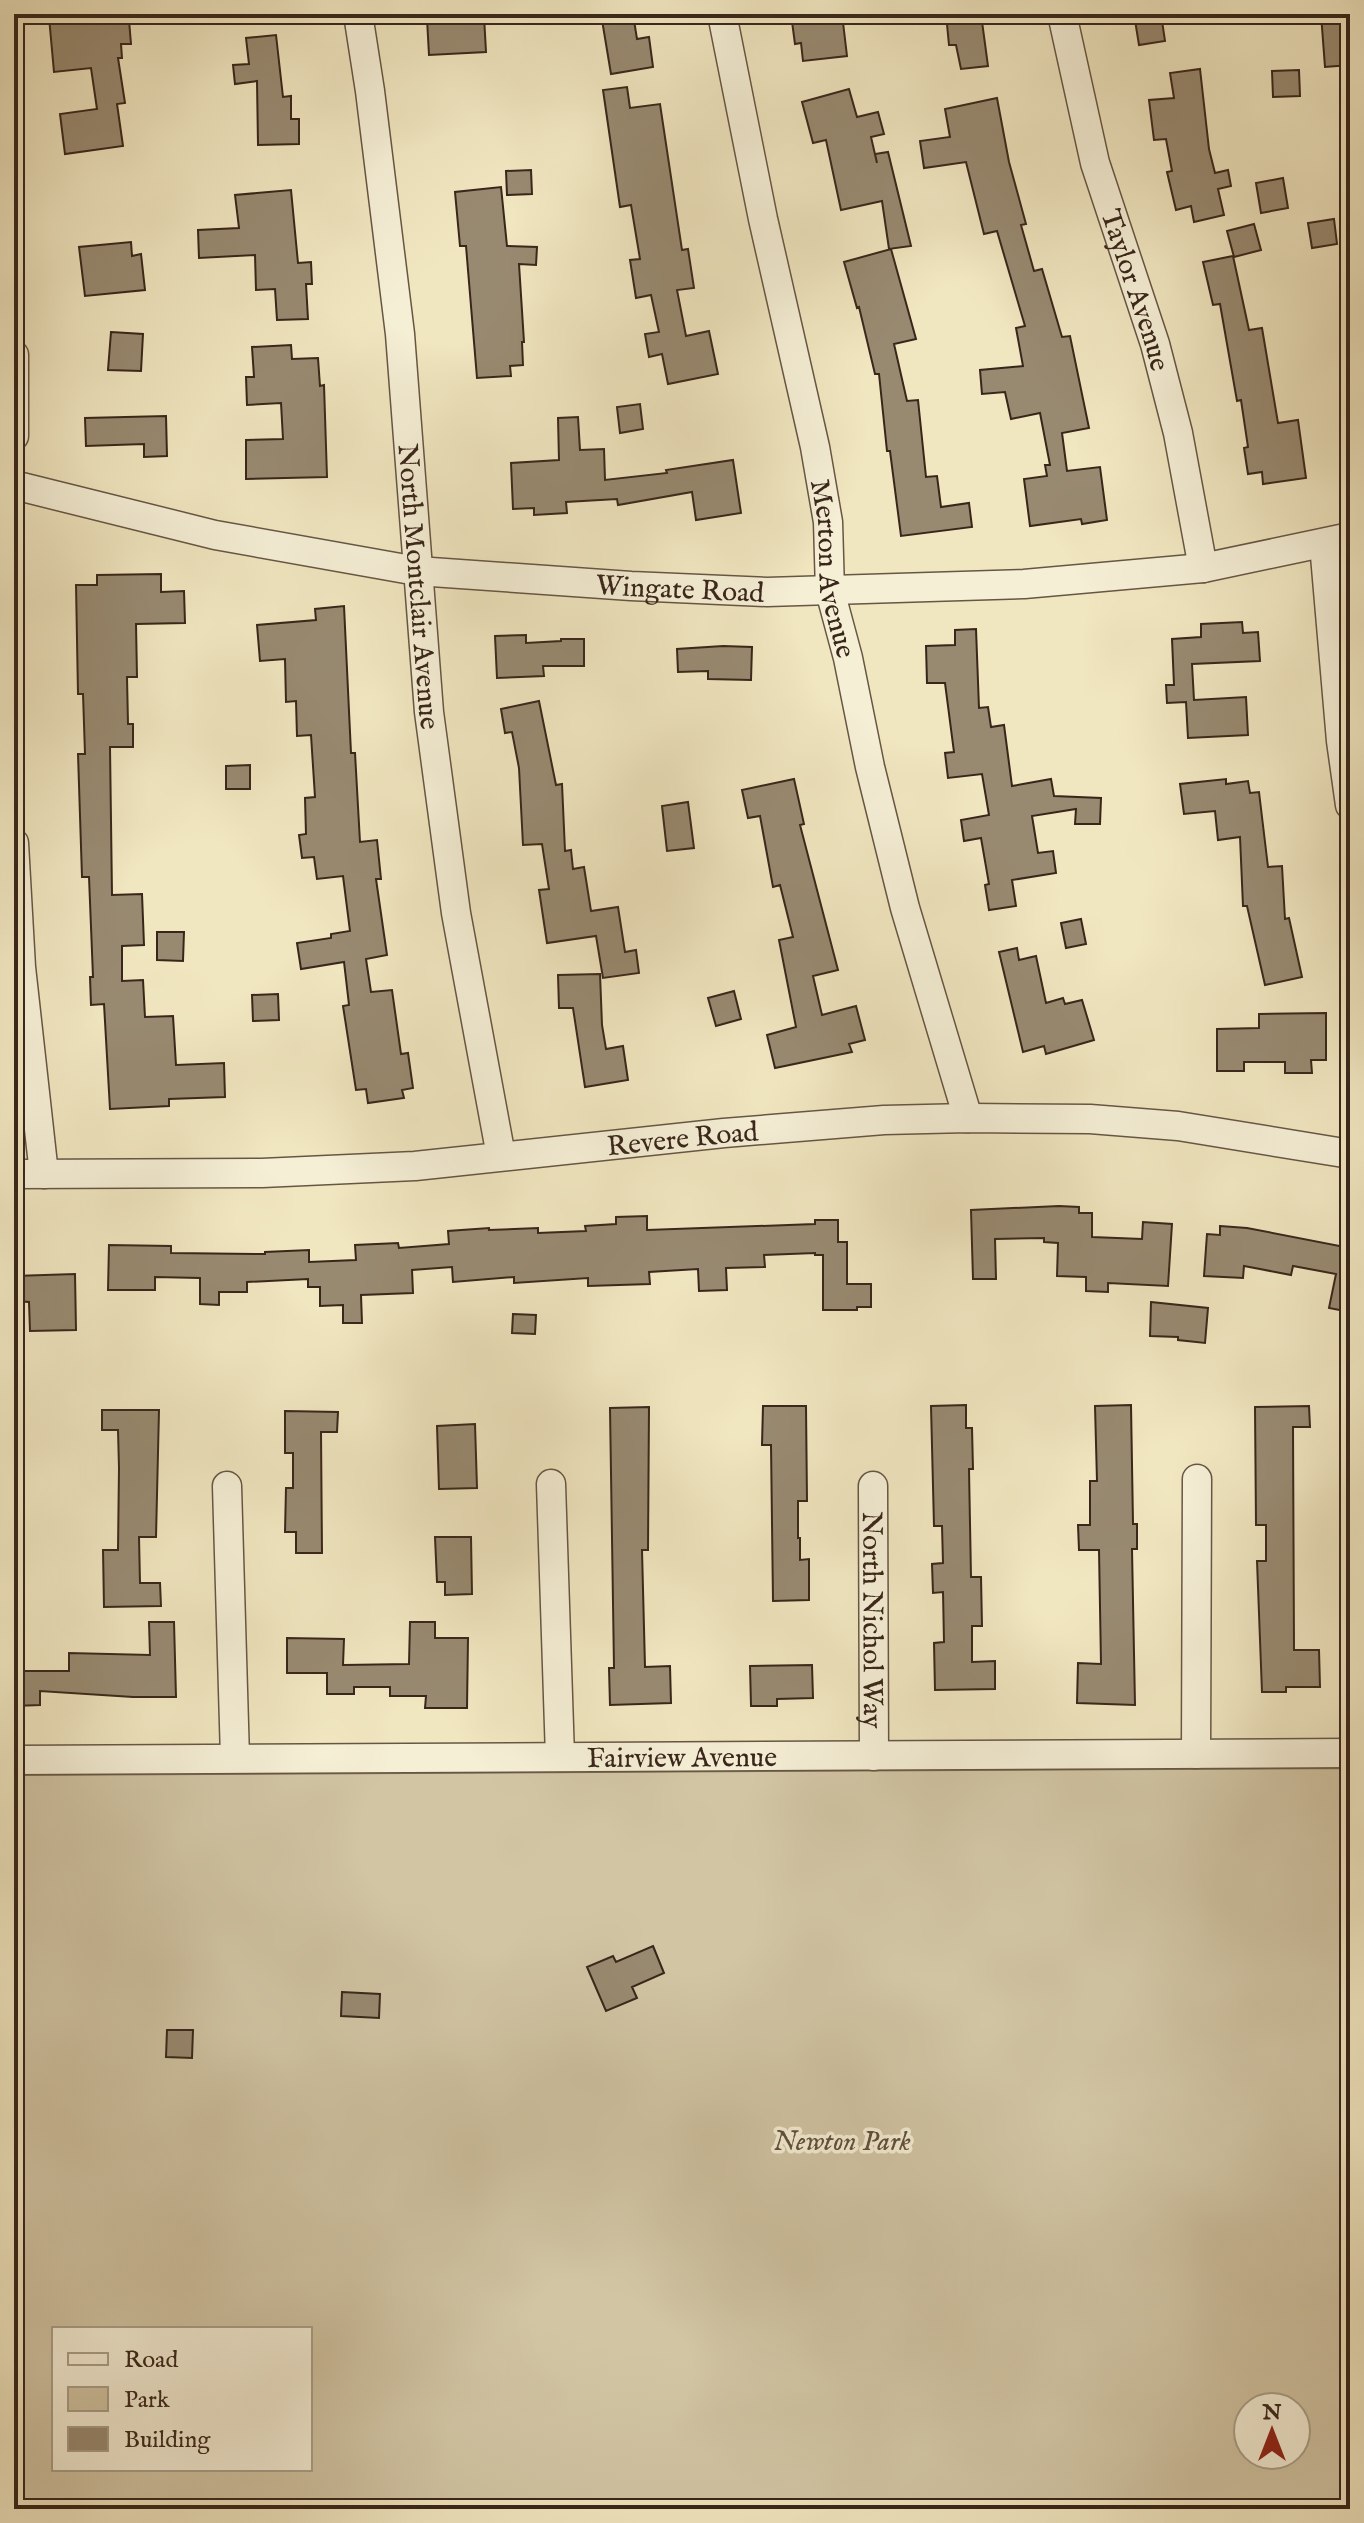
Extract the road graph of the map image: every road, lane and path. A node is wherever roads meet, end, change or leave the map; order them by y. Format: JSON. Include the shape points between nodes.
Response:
{"nodes":[{"id":1,"x":358,"y":14,"type":"edge"},
{"id":2,"x":722,"y":14,"type":"edge"},
{"id":3,"x":1062,"y":14,"type":"edge"},
{"id":4,"x":14,"y":355,"type":"edge"},
{"id":5,"x":14,"y":436,"type":"edge"},
{"id":6,"x":14,"y":485,"type":"edge"},
{"id":7,"x":1337,"y":541,"type":"edge"},
{"id":8,"x":1203,"y":568,"type":"junction"},
{"id":9,"x":417,"y":571,"type":"junction"},
{"id":10,"x":830,"y":591,"type":"junction"},
{"id":11,"x":1350,"y":805,"type":"edge"},
{"id":12,"x":14,"y":843,"type":"edge"},
{"id":13,"x":968,"y":1118,"type":"junction"},
{"id":14,"x":1350,"y":1154,"type":"edge"},
{"id":15,"x":501,"y":1156,"type":"junction"},
{"id":16,"x":14,"y":1174,"type":"edge"},
{"id":17,"x":44,"y":1174,"type":"junction"},
{"id":18,"x":1197,"y":1479,"type":"dead end"},
{"id":19,"x":551,"y":1484,"type":"dead end"},
{"id":20,"x":227,"y":1486,"type":"dead end"},
{"id":21,"x":873,"y":1486,"type":"dead end"},
{"id":22,"x":1350,"y":1753,"type":"edge"},
{"id":23,"x":1196,"y":1754,"type":"junction"},
{"id":24,"x":874,"y":1756,"type":"junction"},
{"id":25,"x":560,"y":1757,"type":"junction"},
{"id":26,"x":235,"y":1758,"type":"junction"},
{"id":27,"x":14,"y":1760,"type":"edge"}],
"edges":[{"from":1,"to":9,"type":"street","name":"North Montclair Avenue","via":[[398,320]]},
{"from":2,"to":10,"type":"street","name":"Merton Avenue","via":[[815,447],[828,522]]},
{"from":3,"to":8,"type":"street","name":"Taylor Avenue","via":[[1095,163],[1155,344],[1178,433]]},
{"from":4,"to":5,"type":"street"},
{"from":6,"to":9,"type":"street","name":"Wingate Road","via":[[215,535]]},
{"from":7,"to":8,"type":"street","name":"Wingate Road"},
{"from":7,"to":11,"type":"street","via":[[1341,741]]},
{"from":8,"to":10,"type":"street","name":"Wingate Road","via":[[1024,584]]},
{"from":9,"to":10,"type":"street","name":"Wingate Road","via":[[631,586]]},
{"from":9,"to":15,"type":"street","name":"North Montclair Avenue","via":[[447,853]]},
{"from":10,"to":13,"type":"street","name":"Merton Avenue","via":[[905,908]]},
{"from":12,"to":17,"type":"street","via":[[21,967]]},
{"from":13,"to":14,"type":"street","name":"Revere Road","via":[[1178,1126]]},
{"from":13,"to":15,"type":"street","name":"Revere Road","via":[[884,1120]]},
{"from":15,"to":17,"type":"street","name":"Revere Road","via":[[262,1173]]},
{"from":16,"to":17,"type":"street","name":"Revere Road"},
{"from":18,"to":23,"type":"street"},
{"from":19,"to":25,"type":"street"},
{"from":20,"to":26,"type":"street"},
{"from":21,"to":24,"type":"street","name":"North Nichol Way"},
{"from":22,"to":23,"type":"street","name":"Fairview Avenue"},
{"from":23,"to":24,"type":"street","name":"Fairview Avenue"},
{"from":24,"to":25,"type":"street","name":"Fairview Avenue"},
{"from":25,"to":26,"type":"street","name":"Fairview Avenue"},
{"from":26,"to":27,"type":"street","name":"Fairview Avenue"}]}
